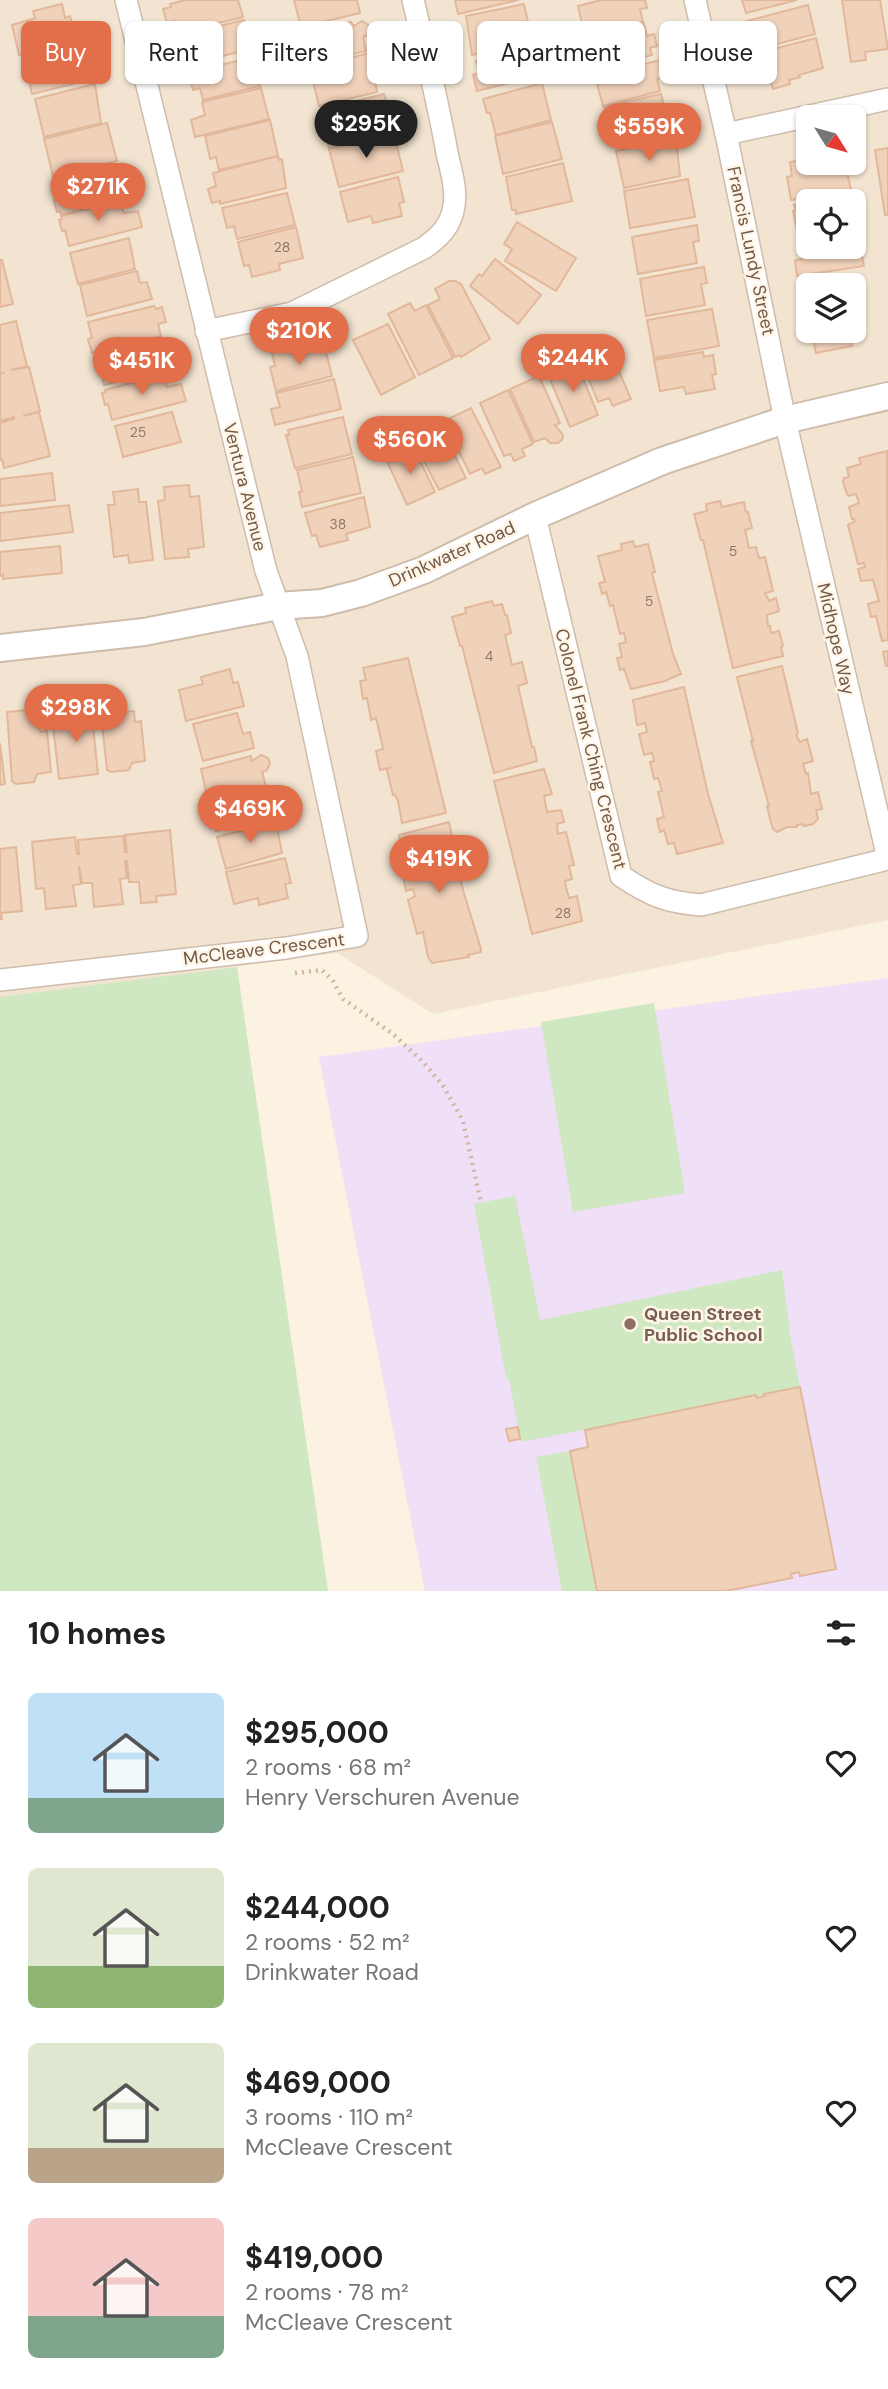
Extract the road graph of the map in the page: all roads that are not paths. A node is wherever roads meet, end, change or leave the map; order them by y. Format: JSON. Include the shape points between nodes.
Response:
{"nodes":[{"id":1,"x":125,"y":0,"type":"edge"},
{"id":2,"x":413,"y":0,"type":"edge"},
{"id":3,"x":695,"y":0,"type":"edge"},
{"id":4,"x":888,"y":99,"type":"edge"},
{"id":5,"x":726,"y":134,"type":"junction"},
{"id":6,"x":206,"y":331,"type":"junction"},
{"id":7,"x":888,"y":396,"type":"edge"},
{"id":8,"x":785,"y":421,"type":"junction"},
{"id":9,"x":534,"y":516,"type":"junction"},
{"id":10,"x":278,"y":606,"type":"junction"},
{"id":11,"x":0,"y":648,"type":"edge"},
{"id":12,"x":888,"y":858,"type":"edge"},
{"id":13,"x":0,"y":980,"type":"edge"}],
"edges":[{"from":1,"to":6,"type":"street","name":"Ventura Avenue"},
{"from":2,"to":6,"type":"street","via":[[455,194],[447,225],[438,239],[424,248],[292,313]]},
{"from":3,"to":5,"type":"street","name":"Francis Lundy Street"},
{"from":4,"to":5,"type":"street"},
{"from":5,"to":8,"type":"street","name":"Francis Lundy Street"},
{"from":6,"to":10,"type":"street","name":"Ventura Avenue"},
{"from":7,"to":8,"type":"street","name":"Drinkwater Road"},
{"from":8,"to":9,"type":"street","name":"Drinkwater Road","via":[[662,461]]},
{"from":8,"to":12,"type":"street","name":"Midhope Way"},
{"from":9,"to":10,"type":"street","name":"Drinkwater Road","via":[[389,583],[322,603]]},
{"from":9,"to":12,"type":"street","name":"Colonel Frank Ching Crescent","via":[[621,876],[672,902],[701,905]]},
{"from":10,"to":11,"type":"street","name":"Drinkwater Road","via":[[144,632]]},
{"from":10,"to":13,"type":"street","name":"McCleave Crescent","via":[[297,656],[358,936]]}]}
